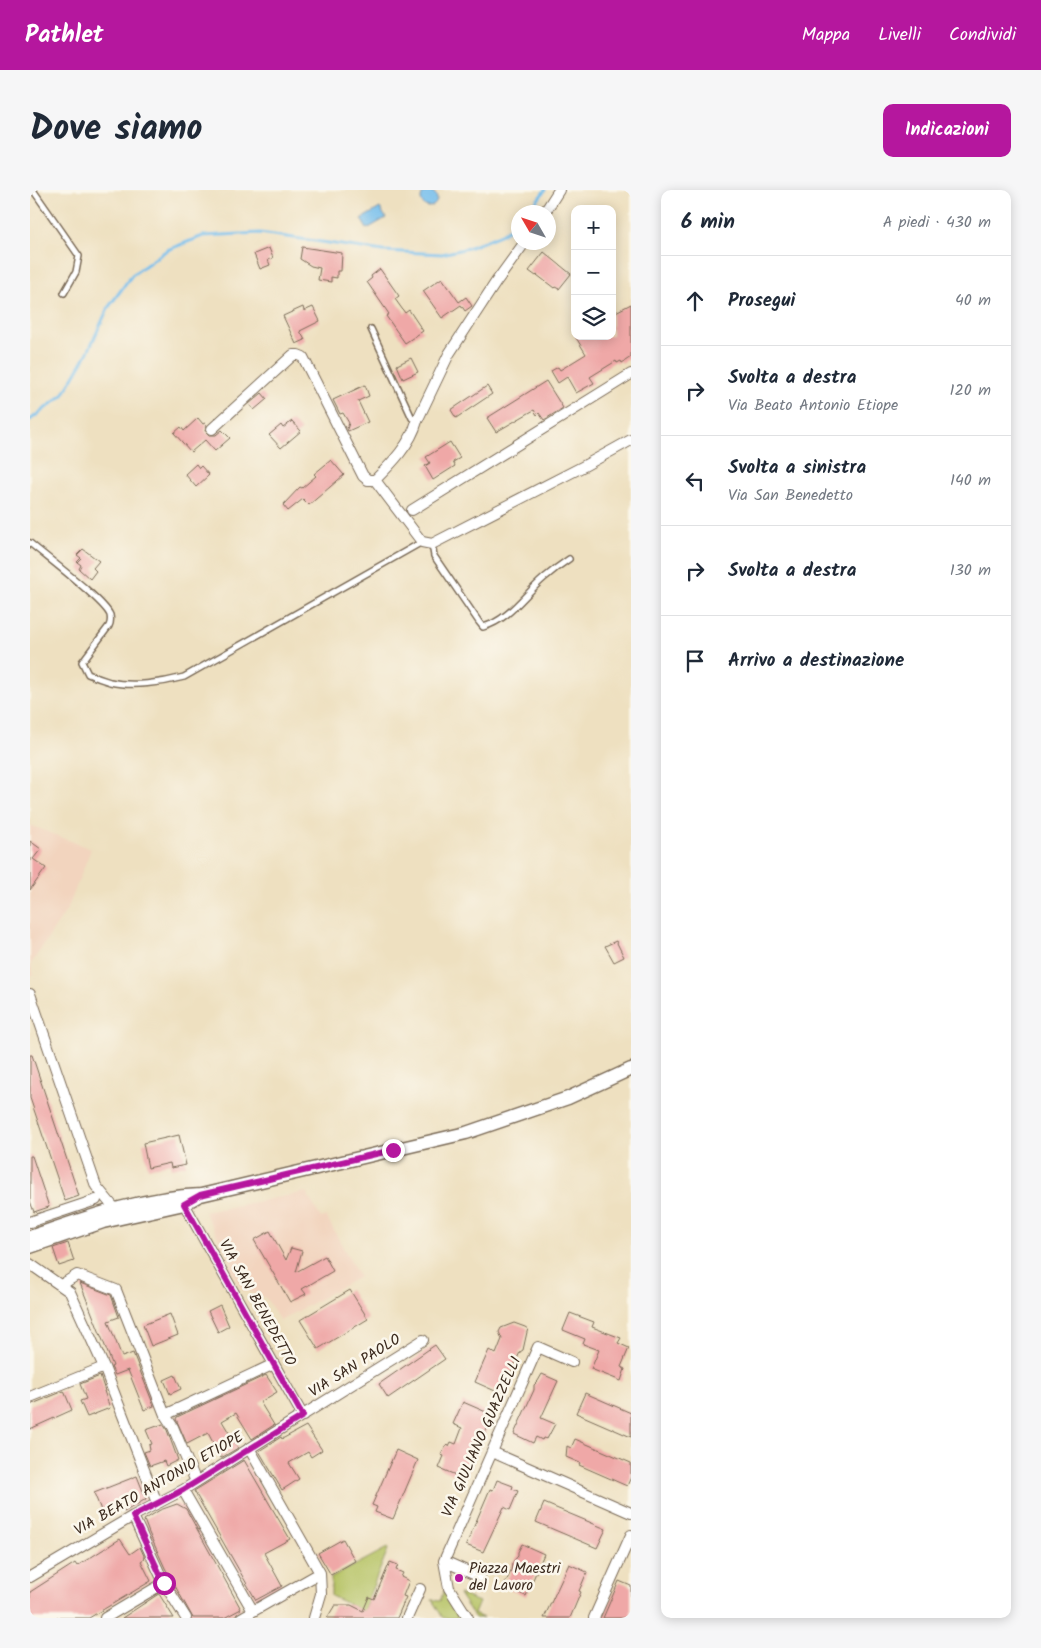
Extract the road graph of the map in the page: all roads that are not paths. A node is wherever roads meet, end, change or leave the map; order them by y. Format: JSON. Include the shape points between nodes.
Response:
{"nodes":[{"id":1,"x":33,"y":190,"type":"edge"},
{"id":2,"x":559,"y":190,"type":"edge"},
{"id":3,"x":549,"y":205,"type":"edge"},
{"id":4,"x":519,"y":250,"type":"edge"},
{"id":5,"x":64,"y":293,"type":"dead end"},
{"id":6,"x":371,"y":329,"type":"dead end"},
{"id":7,"x":631,"y":374,"type":"edge"},
{"id":8,"x":417,"y":421,"type":"junction"},
{"id":9,"x":212,"y":429,"type":"dead end"},
{"id":10,"x":631,"y":440,"type":"edge"},
{"id":11,"x":374,"y":480,"type":"junction"},
{"id":12,"x":412,"y":510,"type":"dead end"},
{"id":13,"x":30,"y":543,"type":"edge"},
{"id":14,"x":427,"y":543,"type":"junction"},
{"id":15,"x":568,"y":559,"type":"dead end"},
{"id":16,"x":30,"y":994,"type":"edge"},
{"id":17,"x":631,"y":1069,"type":"edge"},
{"id":18,"x":183,"y":1200,"type":"junction"},
{"id":19,"x":103,"y":1209,"type":"junction"},
{"id":20,"x":150,"y":1212,"type":"junction"},
{"id":21,"x":30,"y":1222,"type":"edge"},
{"id":22,"x":30,"y":1237,"type":"edge"},
{"id":23,"x":53,"y":1239,"type":"junction"},
{"id":24,"x":30,"y":1247,"type":"edge"},
{"id":25,"x":30,"y":1264,"type":"edge"},
{"id":26,"x":61,"y":1285,"type":"junction"},
{"id":27,"x":423,"y":1340,"type":"dead end"},
{"id":28,"x":572,"y":1362,"type":"dead end"},
{"id":29,"x":274,"y":1364,"type":"junction"},
{"id":30,"x":104,"y":1367,"type":"junction"},
{"id":31,"x":30,"y":1398,"type":"edge"},
{"id":32,"x":165,"y":1415,"type":"junction"},
{"id":33,"x":303,"y":1416,"type":"junction"},
{"id":34,"x":249,"y":1448,"type":"junction"},
{"id":35,"x":492,"y":1452,"type":"junction"},
{"id":36,"x":196,"y":1482,"type":"junction"},
{"id":37,"x":183,"y":1490,"type":"junction"},
{"id":38,"x":156,"y":1503,"type":"junction"},
{"id":39,"x":631,"y":1513,"type":"edge"},
{"id":40,"x":133,"y":1516,"type":"junction"},
{"id":41,"x":631,"y":1535,"type":"edge"},
{"id":42,"x":444,"y":1561,"type":"junction"},
{"id":43,"x":320,"y":1573,"type":"junction"},
{"id":44,"x":30,"y":1577,"type":"edge"},
{"id":45,"x":480,"y":1577,"type":"dead end"},
{"id":46,"x":164,"y":1583,"type":"junction"},
{"id":47,"x":420,"y":1589,"type":"dead end"},
{"id":48,"x":253,"y":1611,"type":"junction"},
{"id":49,"x":105,"y":1618,"type":"edge"},
{"id":50,"x":186,"y":1618,"type":"edge"},
{"id":51,"x":241,"y":1618,"type":"edge"},
{"id":52,"x":314,"y":1618,"type":"edge"},
{"id":53,"x":407,"y":1618,"type":"edge"},
{"id":54,"x":468,"y":1618,"type":"edge"},
{"id":55,"x":594,"y":1618,"type":"edge"}],
"edges":[{"from":1,"to":5,"type":"lane","via":[[78,256],[76,272]]},
{"from":2,"to":3,"type":"street"},
{"from":4,"to":8,"type":"street","via":[[449,354]]},
{"from":6,"to":8,"type":"lane","via":[[412,418]]},
{"from":7,"to":12,"type":"street"},
{"from":8,"to":11,"type":"street","via":[[407,442]]},
{"from":9,"to":11,"type":"street","via":[[293,355],[298,355],[303,357],[364,476]]},
{"from":10,"to":14,"type":"street"},
{"from":11,"to":14,"type":"street"},
{"from":13,"to":14,"type":"lane","via":[[109,614],[110,626],[82,662],[88,674],[112,682],[142,683],[161,683],[184,677]]},
{"from":14,"to":15,"type":"lane","via":[[483,627],[504,616]]},
{"from":16,"to":19,"type":"street"},
{"from":17,"to":18,"type":"street","via":[[568,1098],[466,1133]]},
{"from":18,"to":19,"type":"street"},
{"from":18,"to":20,"type":"street"},
{"from":18,"to":29,"type":"street","name":"VIA SAN BENEDETTO"},
{"from":19,"to":20,"type":"street","via":[[113,1214],[134,1209]]},
{"from":19,"to":21,"type":"street"},
{"from":19,"to":22,"type":"street"},
{"from":19,"to":23,"type":"street","via":[[97,1220],[69,1229]]},
{"from":20,"to":23,"type":"street","via":[[104,1222]]},
{"from":23,"to":24,"type":"street"},
{"from":25,"to":26,"type":"street"},
{"from":26,"to":30,"type":"street","via":[[70,1292]]},
{"from":26,"to":32,"type":"street","via":[[77,1275],[116,1290]]},
{"from":27,"to":33,"type":"street","name":"VIA SAN PAOLO"},
{"from":28,"to":35,"type":"street","name":"VIA GIULIANO GUAZZELLI","via":[[538,1347]]},
{"from":29,"to":32,"type":"street"},
{"from":29,"to":33,"type":"street","name":"VIA SAN BENEDETTO"},
{"from":30,"to":31,"type":"street"},
{"from":30,"to":38,"type":"street"},
{"from":32,"to":36,"type":"street"},
{"from":33,"to":34,"type":"street","name":"VIA BEATO ANTONIO ETIOPE"},
{"from":34,"to":36,"type":"street","name":"VIA BEATO ANTONIO ETIOPE"},
{"from":34,"to":43,"type":"street"},
{"from":35,"to":39,"type":"street"},
{"from":35,"to":42,"type":"street","name":"VIA GIULIANO GUAZZELLI"},
{"from":36,"to":37,"type":"street","name":"VIA BEATO ANTONIO ETIOPE"},
{"from":37,"to":38,"type":"street","name":"VIA BEATO ANTONIO ETIOPE"},
{"from":37,"to":48,"type":"street"},
{"from":38,"to":40,"type":"street","name":"VIA BEATO ANTONIO ETIOPE"},
{"from":40,"to":44,"type":"street","name":"VIA BEATO ANTONIO ETIOPE"},
{"from":40,"to":46,"type":"street"},
{"from":41,"to":55,"type":"street"},
{"from":42,"to":45,"type":"street"},
{"from":42,"to":54,"type":"street","via":[[449,1588]]},
{"from":43,"to":48,"type":"street"},
{"from":43,"to":52,"type":"street","via":[[321,1594]]},
{"from":46,"to":49,"type":"street"},
{"from":46,"to":50,"type":"street"},
{"from":47,"to":53,"type":"street"},
{"from":48,"to":51,"type":"street"}]}
